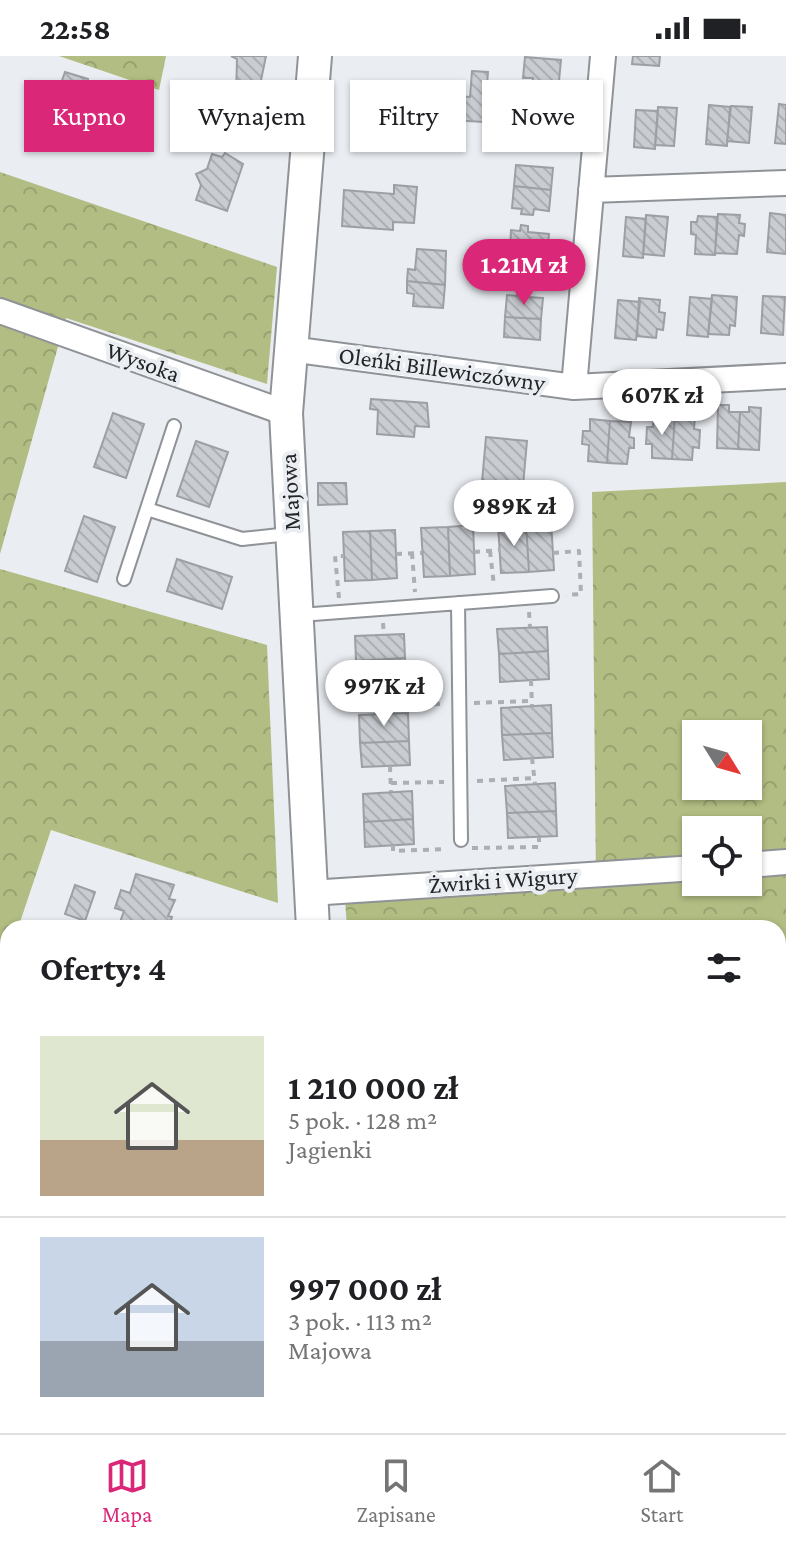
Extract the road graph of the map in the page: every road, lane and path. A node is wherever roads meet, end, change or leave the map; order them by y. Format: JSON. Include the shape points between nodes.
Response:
{"nodes":[{"id":1,"x":315,"y":56,"type":"edge"},
{"id":2,"x":603,"y":56,"type":"edge"},
{"id":3,"x":786,"y":183,"type":"edge"},
{"id":4,"x":591,"y":190,"type":"junction"},
{"id":5,"x":0,"y":311,"type":"edge"},
{"id":6,"x":290,"y":349,"type":"junction"},
{"id":7,"x":786,"y":376,"type":"edge"},
{"id":8,"x":574,"y":387,"type":"junction"},
{"id":9,"x":286,"y":413,"type":"junction"},
{"id":10,"x":174,"y":426,"type":"dead end"},
{"id":11,"x":147,"y":509,"type":"junction"},
{"id":12,"x":292,"y":534,"type":"junction"},
{"id":13,"x":500,"y":550,"type":"dead end"},
{"id":14,"x":490,"y":551,"type":"junction"},
{"id":15,"x":474,"y":552,"type":"dead end"},
{"id":16,"x":412,"y":553,"type":"junction"},
{"id":17,"x":422,"y":553,"type":"dead end"},
{"id":18,"x":553,"y":553,"type":"dead end"},
{"id":19,"x":396,"y":554,"type":"dead end"},
{"id":20,"x":344,"y":556,"type":"dead end"},
{"id":21,"x":124,"y":579,"type":"dead end"},
{"id":22,"x":552,"y":596,"type":"joint"},
{"id":23,"x":496,"y":600,"type":"junction"},
{"id":24,"x":458,"y":603,"type":"junction"},
{"id":25,"x":416,"y":606,"type":"junction"},
{"id":26,"x":340,"y":612,"type":"junction"},
{"id":27,"x":297,"y":615,"type":"junction"},
{"id":28,"x":531,"y":680,"type":"dead end"},
{"id":29,"x":385,"y":687,"type":"dead end"},
{"id":30,"x":532,"y":706,"type":"dead end"},
{"id":31,"x":386,"y":714,"type":"dead end"},
{"id":32,"x":532,"y":758,"type":"dead end"},
{"id":33,"x":390,"y":766,"type":"dead end"},
{"id":34,"x":535,"y":784,"type":"dead end"},
{"id":35,"x":391,"y":792,"type":"dead end"},
{"id":36,"x":539,"y":837,"type":"dead end"},
{"id":37,"x":461,"y":840,"type":"dead end"},
{"id":38,"x":393,"y":845,"type":"dead end"},
{"id":39,"x":786,"y":862,"type":"edge"},
{"id":40,"x":762,"y":864,"type":"edge"},
{"id":41,"x":682,"y":869,"type":"edge"},
{"id":42,"x":310,"y":893,"type":"junction"},
{"id":43,"x":312,"y":920,"type":"edge"}],
"edges":[{"from":1,"to":6,"type":"street","name":"Majowa"},
{"from":2,"to":4,"type":"street"},
{"from":3,"to":4,"type":"street"},
{"from":4,"to":8,"type":"street"},
{"from":5,"to":9,"type":"street","name":"Wysoka"},
{"from":6,"to":8,"type":"street","name":"Oleńki Billewiczówny"},
{"from":6,"to":9,"type":"street","name":"Majowa"},
{"from":7,"to":8,"type":"street","name":"Oleńki Billewiczówny"},
{"from":9,"to":12,"type":"street","name":"Majowa"},
{"from":10,"to":11,"type":"lane"},
{"from":11,"to":12,"type":"lane","via":[[242,539]]},
{"from":11,"to":21,"type":"lane"},
{"from":12,"to":27,"type":"street","name":"Majowa"},
{"from":13,"to":14,"type":"path"},
{"from":14,"to":15,"type":"path"},
{"from":14,"to":23,"type":"path"},
{"from":16,"to":17,"type":"path"},
{"from":16,"to":19,"type":"path"},
{"from":16,"to":25,"type":"path"},
{"from":18,"to":22,"type":"path","via":[[579,551],[581,594]]},
{"from":20,"to":26,"type":"path","via":[[335,556]]},
{"from":22,"to":23,"type":"lane"},
{"from":23,"to":24,"type":"lane"},
{"from":24,"to":25,"type":"lane"},
{"from":24,"to":37,"type":"lane"},
{"from":25,"to":26,"type":"lane"},
{"from":26,"to":27,"type":"lane"},
{"from":27,"to":42,"type":"street","name":"Majowa"},
{"from":28,"to":30,"type":"path"},
{"from":29,"to":31,"type":"path"},
{"from":32,"to":34,"type":"path"},
{"from":33,"to":35,"type":"path"},
{"from":36,"to":38,"type":"path","via":[[539,847],[393,851]]},
{"from":39,"to":40,"type":"street"},
{"from":41,"to":42,"type":"street","name":"Żwirki i Wigury"},
{"from":42,"to":43,"type":"street","name":"Majowa"}]}
